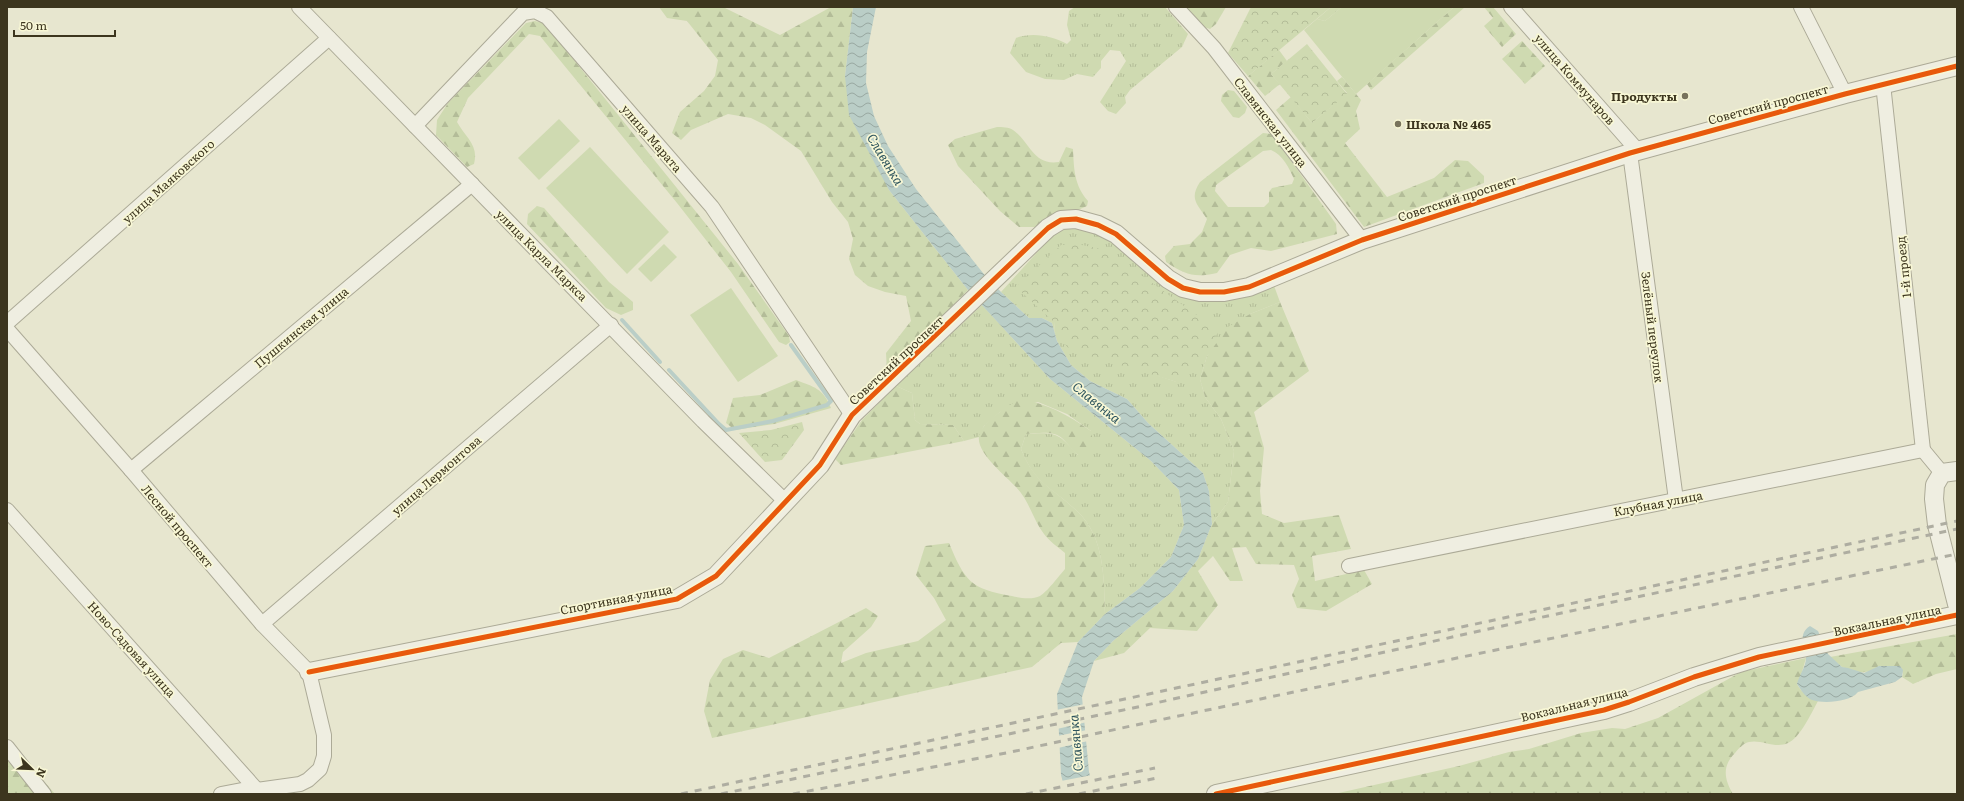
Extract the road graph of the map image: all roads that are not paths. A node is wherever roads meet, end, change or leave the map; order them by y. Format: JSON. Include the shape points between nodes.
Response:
{"nodes":[{"id":1,"x":299,"y":7,"type":"edge"},
{"id":2,"x":1176,"y":7,"type":"edge"},
{"id":3,"x":1511,"y":7,"type":"edge"},
{"id":4,"x":1801,"y":7,"type":"edge"},
{"id":5,"x":329,"y":38,"type":"junction"},
{"id":6,"x":1957,"y":66,"type":"edge"},
{"id":7,"x":1882,"y":84,"type":"junction"},
{"id":8,"x":1845,"y":94,"type":"junction"},
{"id":9,"x":415,"y":126,"type":"junction"},
{"id":10,"x":1634,"y":152,"type":"junction"},
{"id":11,"x":472,"y":184,"type":"junction"},
{"id":12,"x":1362,"y":240,"type":"junction"},
{"id":13,"x":7,"y":323,"type":"edge"},
{"id":14,"x":611,"y":325,"type":"junction"},
{"id":15,"x":7,"y":329,"type":"edge"},
{"id":16,"x":852,"y":415,"type":"junction"},
{"id":17,"x":1923,"y":450,"type":"junction"},
{"id":18,"x":131,"y":470,"type":"junction"},
{"id":19,"x":1950,"y":472,"type":"edge"},
{"id":20,"x":1676,"y":500,"type":"junction"},
{"id":21,"x":786,"y":502,"type":"junction"},
{"id":22,"x":7,"y":510,"type":"edge"},
{"id":23,"x":1349,"y":566,"type":"dead end"},
{"id":24,"x":1957,"y":604,"type":"edge"},
{"id":25,"x":1957,"y":615,"type":"edge"},
{"id":26,"x":262,"y":624,"type":"junction"},
{"id":27,"x":309,"y":672,"type":"junction"},
{"id":28,"x":7,"y":748,"type":"edge"},
{"id":29,"x":257,"y":790,"type":"junction"},
{"id":30,"x":44,"y":794,"type":"edge"},
{"id":31,"x":221,"y":794,"type":"edge"},
{"id":32,"x":1216,"y":794,"type":"edge"}],
"edges":[{"from":1,"to":5,"type":"street","name":"улица Карла Маркса"},
{"from":2,"to":12,"type":"street","name":"Славянская улица","via":[[1214,48]]},
{"from":3,"to":10,"type":"street","name":"улица Коммунаров"},
{"from":4,"to":8,"type":"street"},
{"from":5,"to":9,"type":"street","name":"улица Карла Маркса"},
{"from":5,"to":13,"type":"street","name":"улица Маяковского"},
{"from":6,"to":7,"type":"street","name":"Советский проспект"},
{"from":7,"to":8,"type":"street","name":"Советский проспект"},
{"from":7,"to":17,"type":"street","name":"1-й проезд"},
{"from":8,"to":10,"type":"street","name":"Советский проспект"},
{"from":9,"to":11,"type":"street","name":"улица Карла Маркса"},
{"from":9,"to":16,"type":"street","name":"улица Марата","via":[[523,13],[535,11],[547,17],[712,207]]},
{"from":10,"to":12,"type":"street","name":"Советский проспект"},
{"from":10,"to":20,"type":"street","name":"Зелёный переулок"},
{"from":11,"to":14,"type":"street","name":"улица Карла Маркса"},
{"from":11,"to":18,"type":"street","name":"Пушкинская улица"},
{"from":12,"to":16,"type":"street","name":"Советский проспект","via":[[1248,287],[1224,292],[1200,292],[1183,288],[1168,279],[1116,234],[1098,225],[1076,219],[1061,220],[1048,228]]},
{"from":14,"to":21,"type":"street","name":"улица Карла Маркса","via":[[703,421]]},
{"from":14,"to":26,"type":"street","name":"улица Лермонтова"},
{"from":15,"to":18,"type":"street","name":"Лесной проспект"},
{"from":16,"to":21,"type":"street","name":"Спортивная улица","via":[[820,465]]},
{"from":17,"to":19,"type":"street"},
{"from":17,"to":20,"type":"street","name":"Клубная улица"},
{"from":18,"to":26,"type":"street","name":"Лесной проспект"},
{"from":19,"to":24,"type":"street","via":[[1935,485],[1935,506]]},
{"from":20,"to":23,"type":"street","name":"Клубная улица"},
{"from":21,"to":27,"type":"street","name":"Спортивная улица","via":[[716,576],[677,599]]},
{"from":22,"to":29,"type":"street","name":"Ново-Садовая улица"},
{"from":25,"to":32,"type":"street","name":"Вокзальная улица","via":[[1724,667],[1604,710]]},
{"from":26,"to":27,"type":"street","name":"Лесной проспект"},
{"from":27,"to":29,"type":"street","via":[[324,735],[324,756],[320,769],[300,784]]},
{"from":28,"to":30,"type":"street"},
{"from":29,"to":31,"type":"street","via":[[247,789]]}]}
